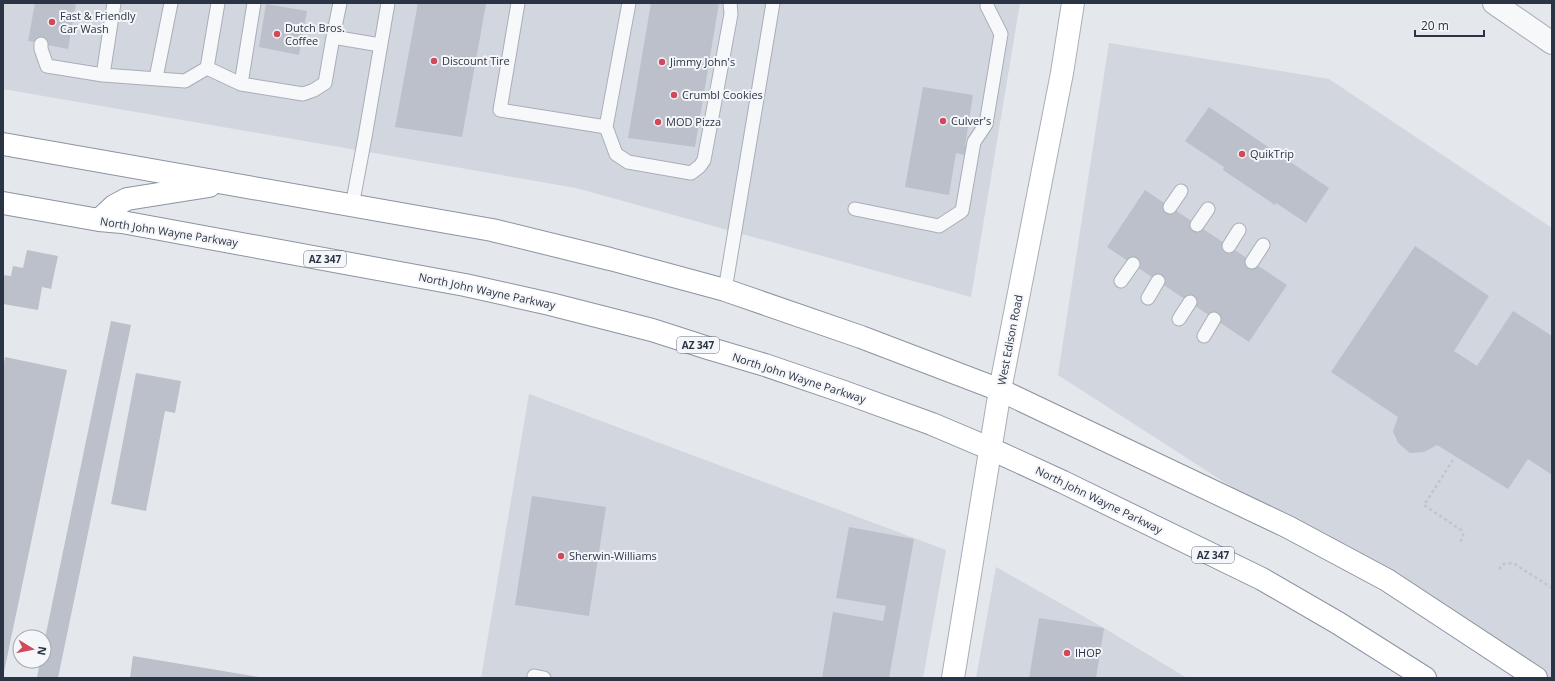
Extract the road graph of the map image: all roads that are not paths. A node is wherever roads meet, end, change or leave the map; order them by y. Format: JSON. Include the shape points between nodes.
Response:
{"nodes":[{"id":1,"x":114,"y":3,"type":"edge"},
{"id":2,"x":171,"y":3,"type":"edge"},
{"id":3,"x":218,"y":3,"type":"edge"},
{"id":4,"x":254,"y":3,"type":"edge"},
{"id":5,"x":340,"y":3,"type":"edge"},
{"id":6,"x":388,"y":3,"type":"edge"},
{"id":7,"x":518,"y":3,"type":"edge"},
{"id":8,"x":629,"y":3,"type":"edge"},
{"id":9,"x":730,"y":3,"type":"edge"},
{"id":10,"x":773,"y":3,"type":"edge"},
{"id":11,"x":1073,"y":3,"type":"edge"},
{"id":12,"x":1494,"y":3,"type":"edge"},
{"id":13,"x":987,"y":6,"type":"dead end"},
{"id":14,"x":333,"y":37,"type":"junction"},
{"id":15,"x":1551,"y":40,"type":"edge"},
{"id":16,"x":41,"y":44,"type":"dead end"},
{"id":17,"x":380,"y":45,"type":"junction"},
{"id":18,"x":207,"y":68,"type":"junction"},
{"id":19,"x":103,"y":75,"type":"junction"},
{"id":20,"x":156,"y":78,"type":"junction"},
{"id":21,"x":241,"y":84,"type":"junction"},
{"id":22,"x":606,"y":127,"type":"junction"},
{"id":23,"x":3,"y":144,"type":"edge"},
{"id":24,"x":230,"y":184,"type":"junction"},
{"id":25,"x":1181,"y":191,"type":"dead end"},
{"id":26,"x":3,"y":203,"type":"edge"},
{"id":27,"x":352,"y":206,"type":"junction"},
{"id":28,"x":1170,"y":207,"type":"dead end"},
{"id":29,"x":855,"y":209,"type":"dead end"},
{"id":30,"x":1208,"y":209,"type":"dead end"},
{"id":31,"x":99,"y":220,"type":"junction"},
{"id":32,"x":1197,"y":225,"type":"dead end"},
{"id":33,"x":1239,"y":230,"type":"dead end"},
{"id":34,"x":1263,"y":245,"type":"dead end"},
{"id":35,"x":1228,"y":246,"type":"dead end"},
{"id":36,"x":1252,"y":262,"type":"dead end"},
{"id":37,"x":1132,"y":264,"type":"dead end"},
{"id":38,"x":1121,"y":281,"type":"dead end"},
{"id":39,"x":1158,"y":282,"type":"dead end"},
{"id":40,"x":725,"y":290,"type":"junction"},
{"id":41,"x":1148,"y":298,"type":"dead end"},
{"id":42,"x":1190,"y":302,"type":"dead end"},
{"id":43,"x":1179,"y":319,"type":"dead end"},
{"id":44,"x":1214,"y":319,"type":"dead end"},
{"id":45,"x":1204,"y":336,"type":"dead end"},
{"id":46,"x":1000,"y":390,"type":"junction"},
{"id":47,"x":991,"y":449,"type":"junction"},
{"id":48,"x":534,"y":678,"type":"edge"},
{"id":49,"x":544,"y":678,"type":"edge"},
{"id":50,"x":953,"y":678,"type":"edge"},
{"id":51,"x":1425,"y":678,"type":"edge"},
{"id":52,"x":1536,"y":678,"type":"edge"}],
"edges":[{"from":1,"to":19,"type":"lane"},
{"from":2,"to":20,"type":"lane"},
{"from":3,"to":18,"type":"lane"},
{"from":4,"to":21,"type":"lane"},
{"from":5,"to":14,"type":"lane"},
{"from":6,"to":17,"type":"lane"},
{"from":7,"to":22,"type":"lane","via":[[500,110]]},
{"from":8,"to":22,"type":"lane"},
{"from":9,"to":22,"type":"lane","via":[[731,14],[704,160],[700,166],[690,173],[628,162],[616,154]]},
{"from":10,"to":40,"type":"lane"},
{"from":11,"to":46,"type":"main road","name":"West Edison Road","via":[[1062,73]]},
{"from":12,"to":15,"type":"street"},
{"from":13,"to":29,"type":"lane","via":[[1001,34],[986,124],[974,142],[962,211],[939,226]]},
{"from":14,"to":17,"type":"lane"},
{"from":14,"to":21,"type":"lane","via":[[325,83],[314,90],[303,94]]},
{"from":16,"to":19,"type":"lane","via":[[47,66]]},
{"from":17,"to":27,"type":"lane"},
{"from":18,"to":20,"type":"lane","via":[[185,81]]},
{"from":18,"to":21,"type":"lane"},
{"from":19,"to":20,"type":"lane"},
{"from":23,"to":24,"type":"main road"},
{"from":24,"to":27,"type":"main road"},
{"from":24,"to":31,"type":"main road","via":[[127,199],[114,206]]},
{"from":25,"to":28,"type":"lane"},
{"from":26,"to":31,"type":"main road","name":"North John Wayne Parkway","number":"AZ 347"},
{"from":27,"to":40,"type":"main road","via":[[492,230]]},
{"from":30,"to":32,"type":"lane"},
{"from":31,"to":47,"type":"main road","name":"North John Wayne Parkway","number":"AZ 347","via":[[122,222],[465,285],[644,328],[815,382],[932,424]]},
{"from":33,"to":35,"type":"lane"},
{"from":34,"to":36,"type":"lane"},
{"from":37,"to":38,"type":"lane"},
{"from":39,"to":41,"type":"lane"},
{"from":40,"to":46,"type":"main road","via":[[861,337]]},
{"from":42,"to":43,"type":"lane"},
{"from":44,"to":45,"type":"lane"},
{"from":46,"to":47,"type":"main road","name":"West Edison Road"},
{"from":46,"to":52,"type":"main road","via":[[1288,527],[1387,580]]},
{"from":47,"to":50,"type":"main road","name":"West Edison Road"},
{"from":47,"to":51,"type":"main road","name":"North John Wayne Parkway","number":"AZ 347","via":[[1262,579]]},
{"from":48,"to":49,"type":"lane"}]}
